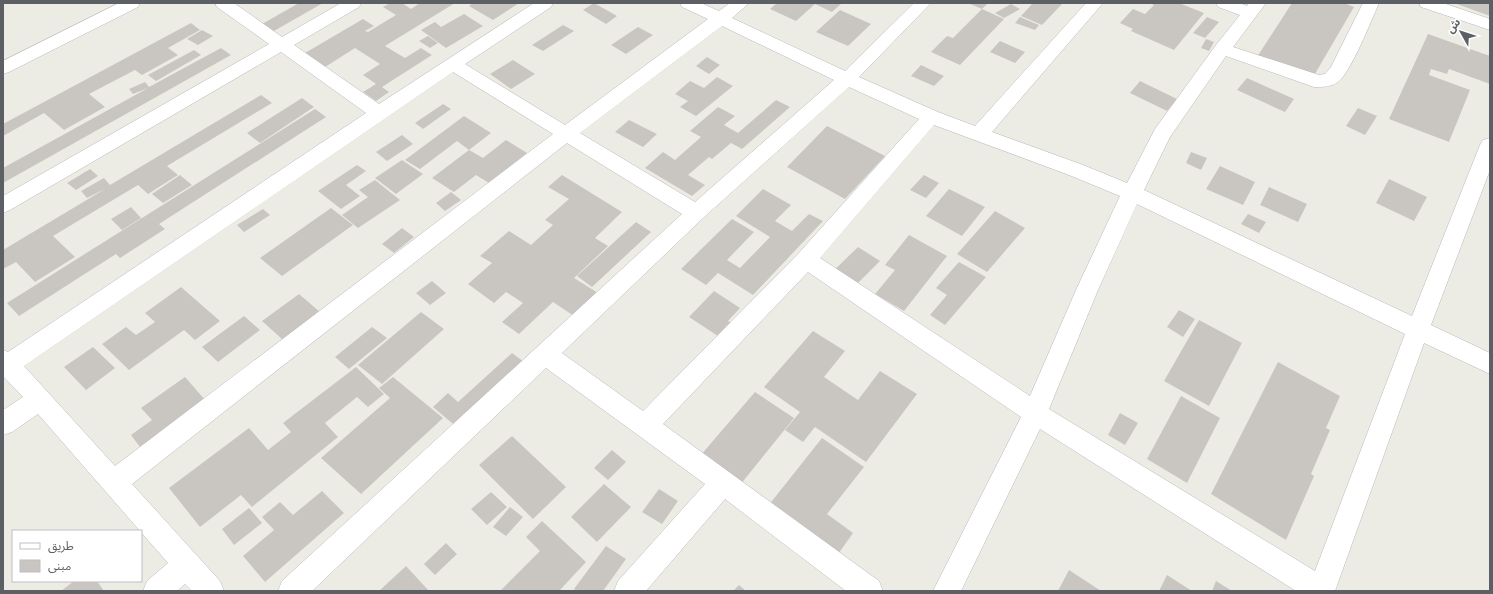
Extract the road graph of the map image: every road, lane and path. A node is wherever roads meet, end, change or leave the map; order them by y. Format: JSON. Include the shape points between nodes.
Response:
{"nodes":[{"id":1,"x":132,"y":3,"type":"edge"},
{"id":2,"x":223,"y":3,"type":"edge"},
{"id":3,"x":353,"y":3,"type":"edge"},
{"id":4,"x":545,"y":3,"type":"edge"},
{"id":5,"x":688,"y":3,"type":"edge"},
{"id":6,"x":741,"y":3,"type":"edge"},
{"id":7,"x":923,"y":3,"type":"edge"},
{"id":8,"x":1095,"y":3,"type":"edge"},
{"id":9,"x":1224,"y":3,"type":"edge"},
{"id":10,"x":1371,"y":3,"type":"edge"},
{"id":11,"x":1427,"y":3,"type":"edge"},
{"id":12,"x":1254,"y":8,"type":"edge"},
{"id":13,"x":720,"y":19,"type":"junction"},
{"id":14,"x":1490,"y":25,"type":"edge"},
{"id":15,"x":281,"y":44,"type":"junction"},
{"id":16,"x":1222,"y":49,"type":"junction"},
{"id":17,"x":452,"y":64,"type":"junction"},
{"id":18,"x":3,"y":68,"type":"edge"},
{"id":19,"x":847,"y":79,"type":"junction"},
{"id":20,"x":379,"y":113,"type":"junction"},
{"id":21,"x":932,"y":117,"type":"junction"},
{"id":22,"x":567,"y":133,"type":"junction"},
{"id":23,"x":978,"y":135,"type":"junction"},
{"id":24,"x":1490,"y":145,"type":"edge"},
{"id":25,"x":1132,"y":193,"type":"junction"},
{"id":26,"x":3,"y":205,"type":"edge"},
{"id":27,"x":696,"y":213,"type":"junction"},
{"id":28,"x":806,"y":260,"type":"junction"},
{"id":29,"x":1418,"y":329,"type":"junction"},
{"id":30,"x":546,"y":355,"type":"junction"},
{"id":31,"x":5,"y":362,"type":"edge"},
{"id":32,"x":1490,"y":364,"type":"edge"},
{"id":33,"x":40,"y":399,"type":"junction"},
{"id":34,"x":1035,"y":413,"type":"junction"},
{"id":35,"x":3,"y":424,"type":"edge"},
{"id":36,"x":645,"y":426,"type":"junction"},
{"id":37,"x":723,"y":482,"type":"junction"},
{"id":38,"x":113,"y":483,"type":"junction"},
{"id":39,"x":187,"y":564,"type":"junction"},
{"id":40,"x":157,"y":591,"type":"edge"},
{"id":41,"x":210,"y":591,"type":"edge"},
{"id":42,"x":292,"y":591,"type":"edge"},
{"id":43,"x":628,"y":591,"type":"edge"},
{"id":44,"x":869,"y":591,"type":"edge"},
{"id":45,"x":947,"y":591,"type":"edge"},
{"id":46,"x":1321,"y":591,"type":"edge"}],
"edges":[{"from":1,"to":18,"type":"street"},
{"from":2,"to":15,"type":"street"},
{"from":3,"to":15,"type":"street"},
{"from":4,"to":17,"type":"street"},
{"from":5,"to":13,"type":"street"},
{"from":6,"to":13,"type":"street"},
{"from":7,"to":19,"type":"street"},
{"from":8,"to":23,"type":"street"},
{"from":9,"to":12,"type":"street"},
{"from":10,"to":16,"type":"street","via":[[1339,70],[1332,79],[1323,82]]},
{"from":11,"to":14,"type":"street"},
{"from":12,"to":16,"type":"street"},
{"from":13,"to":19,"type":"street"},
{"from":13,"to":22,"type":"street"},
{"from":15,"to":20,"type":"street"},
{"from":15,"to":26,"type":"street"},
{"from":16,"to":25,"type":"street","via":[[1162,134]]},
{"from":17,"to":20,"type":"street"},
{"from":17,"to":22,"type":"street"},
{"from":19,"to":21,"type":"street"},
{"from":19,"to":27,"type":"street"},
{"from":20,"to":31,"type":"street"},
{"from":21,"to":23,"type":"street"},
{"from":21,"to":28,"type":"street"},
{"from":22,"to":27,"type":"street"},
{"from":22,"to":38,"type":"street"},
{"from":23,"to":25,"type":"street"},
{"from":24,"to":29,"type":"street"},
{"from":25,"to":29,"type":"street"},
{"from":25,"to":34,"type":"street","via":[[1087,290]]},
{"from":27,"to":30,"type":"street"},
{"from":28,"to":34,"type":"street"},
{"from":28,"to":36,"type":"street"},
{"from":29,"to":32,"type":"street"},
{"from":29,"to":46,"type":"street"},
{"from":30,"to":36,"type":"street"},
{"from":30,"to":42,"type":"street"},
{"from":31,"to":33,"type":"street"},
{"from":33,"to":35,"type":"street"},
{"from":33,"to":38,"type":"street"},
{"from":34,"to":45,"type":"street"},
{"from":34,"to":46,"type":"street"},
{"from":36,"to":37,"type":"street"},
{"from":37,"to":43,"type":"street"},
{"from":37,"to":44,"type":"street"},
{"from":38,"to":39,"type":"street"},
{"from":39,"to":40,"type":"street"},
{"from":39,"to":41,"type":"street"}]}
